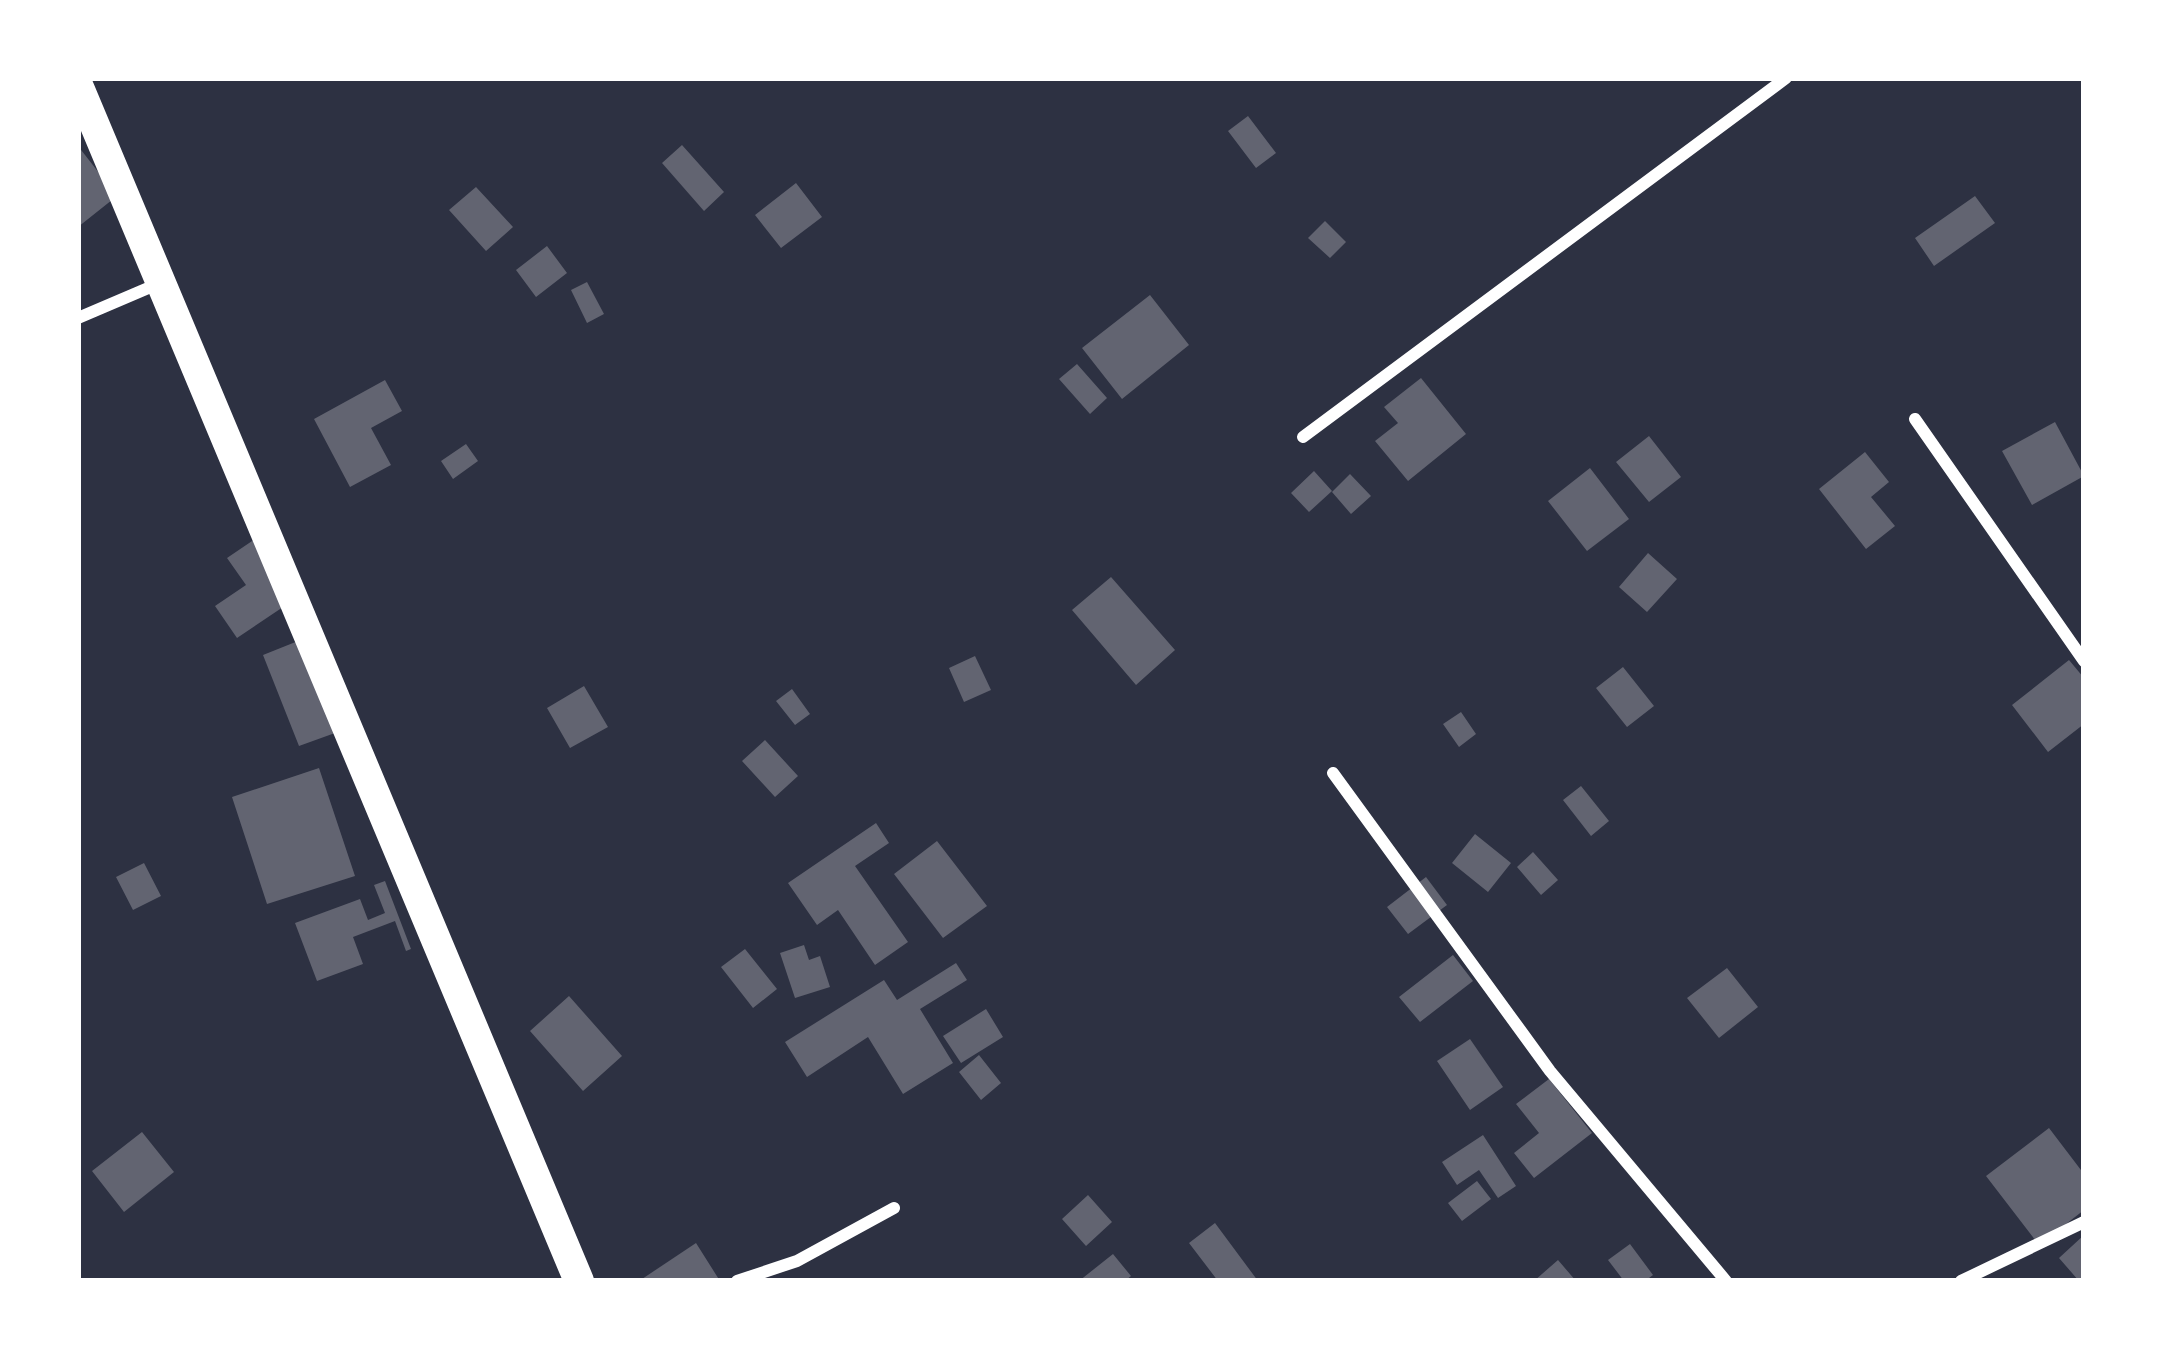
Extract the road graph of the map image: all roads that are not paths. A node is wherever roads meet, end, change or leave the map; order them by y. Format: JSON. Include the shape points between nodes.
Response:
{"nodes":[{"id":1,"x":1786,"y":78,"type":"edge"},
{"id":2,"x":78,"y":85,"type":"edge"},
{"id":3,"x":161,"y":282,"type":"junction"},
{"id":4,"x":78,"y":318,"type":"edge"},
{"id":5,"x":1915,"y":419,"type":"dead end"},
{"id":6,"x":1303,"y":437,"type":"dead end"},
{"id":7,"x":2084,"y":661,"type":"edge"},
{"id":8,"x":1333,"y":772,"type":"dead end"},
{"id":9,"x":895,"y":1208,"type":"dead end"},
{"id":10,"x":2084,"y":1222,"type":"edge"},
{"id":11,"x":579,"y":1281,"type":"edge"},
{"id":12,"x":736,"y":1281,"type":"edge"},
{"id":13,"x":1726,"y":1281,"type":"edge"},
{"id":14,"x":1961,"y":1281,"type":"edge"}],
"edges":[{"from":1,"to":6,"type":"street"},
{"from":2,"to":3,"type":"main road"},
{"from":3,"to":4,"type":"street"},
{"from":3,"to":11,"type":"main road"},
{"from":5,"to":7,"type":"street"},
{"from":8,"to":13,"type":"street","via":[[1550,1071]]},
{"from":9,"to":12,"type":"street","via":[[797,1261]]},
{"from":10,"to":14,"type":"street"}]}
